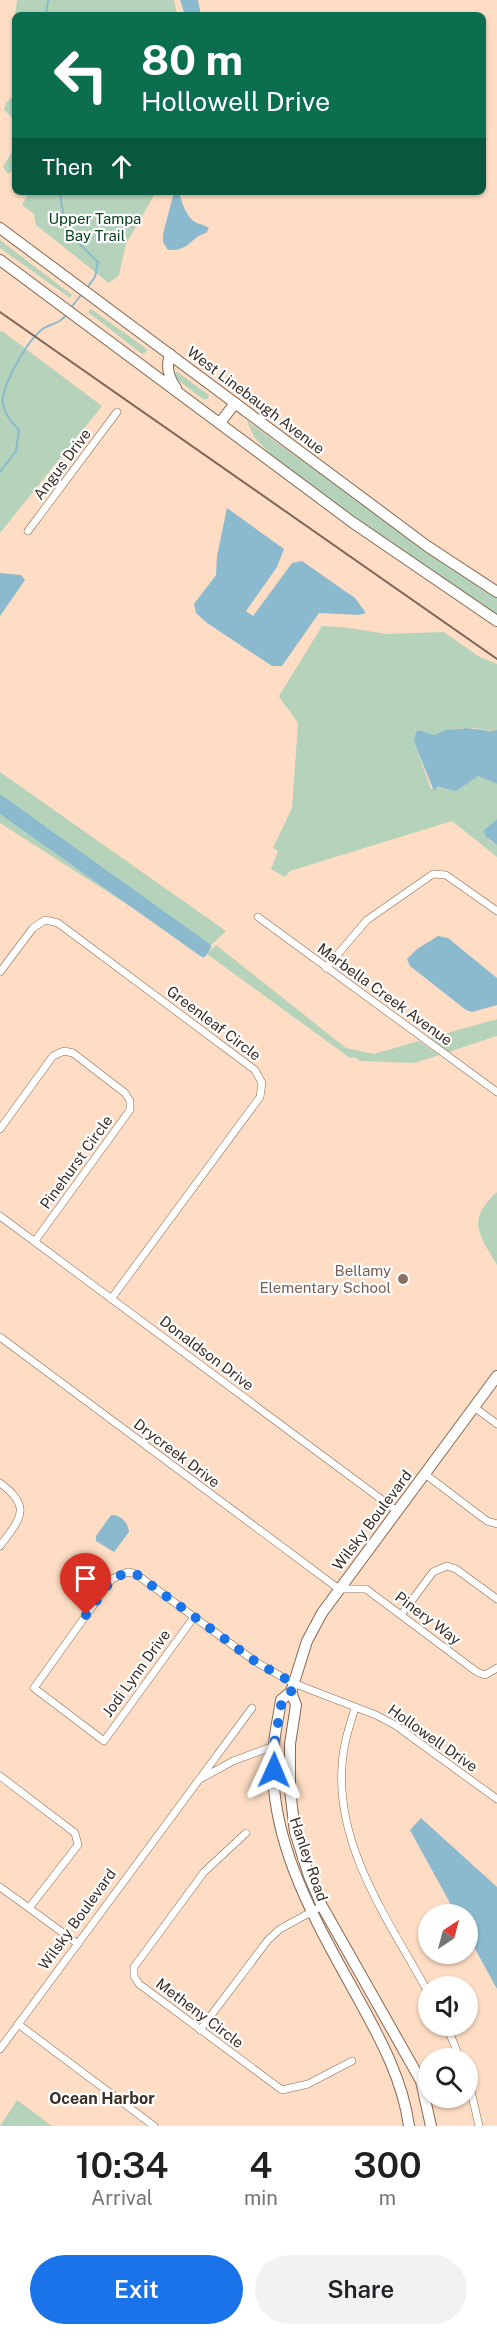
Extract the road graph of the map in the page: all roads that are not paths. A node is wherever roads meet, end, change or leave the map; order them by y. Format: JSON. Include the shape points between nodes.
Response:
{"nodes":[{"id":1,"x":0,"y":228,"type":"edge"},
{"id":2,"x":0,"y":260,"type":"edge"},
{"id":3,"x":170,"y":354,"type":"junction"},
{"id":4,"x":180,"y":393,"type":"junction"},
{"id":5,"x":234,"y":403,"type":"junction"},
{"id":6,"x":117,"y":412,"type":"dead end"},
{"id":7,"x":220,"y":423,"type":"junction"},
{"id":8,"x":28,"y":531,"type":"dead end"},
{"id":9,"x":497,"y":592,"type":"edge"},
{"id":10,"x":497,"y":621,"type":"edge"},
{"id":11,"x":497,"y":911,"type":"edge"},
{"id":12,"x":258,"y":917,"type":"dead end"},
{"id":13,"x":326,"y":968,"type":"junction"},
{"id":14,"x":0,"y":972,"type":"edge"},
{"id":15,"x":497,"y":1092,"type":"edge"},
{"id":16,"x":0,"y":1129,"type":"edge"},
{"id":17,"x":0,"y":1216,"type":"edge"},
{"id":18,"x":34,"y":1241,"type":"junction"},
{"id":19,"x":111,"y":1299,"type":"junction"},
{"id":20,"x":0,"y":1337,"type":"edge"},
{"id":21,"x":497,"y":1376,"type":"edge"},
{"id":22,"x":474,"y":1407,"type":"junction"},
{"id":23,"x":497,"y":1424,"type":"edge"},
{"id":24,"x":424,"y":1474,"type":"junction"},
{"id":25,"x":0,"y":1483,"type":"edge"},
{"id":26,"x":397,"y":1511,"type":"junction"},
{"id":27,"x":497,"y":1524,"type":"edge"},
{"id":28,"x":0,"y":1546,"type":"edge"},
{"id":29,"x":339,"y":1589,"type":"junction"},
{"id":30,"x":497,"y":1599,"type":"edge"},
{"id":31,"x":401,"y":1615,"type":"junction"},
{"id":32,"x":194,"y":1617,"type":"junction"},
{"id":33,"x":497,"y":1668,"type":"edge"},
{"id":34,"x":292,"y":1688,"type":"junction"},
{"id":35,"x":252,"y":1708,"type":"dead end"},
{"id":36,"x":355,"y":1708,"type":"junction"},
{"id":37,"x":274,"y":1746,"type":"junction"},
{"id":38,"x":0,"y":1776,"type":"edge"},
{"id":39,"x":199,"y":1779,"type":"junction"},
{"id":40,"x":497,"y":1799,"type":"edge"},
{"id":41,"x":246,"y":1833,"type":"dead end"},
{"id":42,"x":0,"y":1887,"type":"edge"},
{"id":43,"x":322,"y":1906,"type":"junction"},
{"id":44,"x":29,"y":1908,"type":"junction"},
{"id":45,"x":311,"y":1913,"type":"junction"},
{"id":46,"x":78,"y":1944,"type":"junction"},
{"id":47,"x":419,"y":1976,"type":"edge"},
{"id":48,"x":18,"y":2024,"type":"junction"},
{"id":49,"x":200,"y":2030,"type":"junction"},
{"id":50,"x":0,"y":2049,"type":"edge"},
{"id":51,"x":352,"y":2061,"type":"dead end"},
{"id":52,"x":475,"y":2108,"type":"edge"},
{"id":53,"x":154,"y":2126,"type":"edge"},
{"id":54,"x":409,"y":2126,"type":"edge"},
{"id":55,"x":431,"y":2126,"type":"edge"},
{"id":56,"x":479,"y":2126,"type":"edge"}],
"edges":[{"from":1,"to":3,"type":"main road","name":"West Linebaugh Avenue"},
{"from":2,"to":4,"type":"main road"},
{"from":3,"to":4,"type":"main road","via":[[168,373]]},
{"from":3,"to":5,"type":"main road","name":"West Linebaugh Avenue"},
{"from":4,"to":7,"type":"main road"},
{"from":5,"to":7,"type":"main road"},
{"from":5,"to":9,"type":"main road","name":"West Linebaugh Avenue","via":[[427,546]]},
{"from":6,"to":8,"type":"street","name":"Angus Drive"},
{"from":7,"to":10,"type":"main road","via":[[352,522]]},
{"from":11,"to":13,"type":"street","via":[[446,875],[433,874],[367,920]]},
{"from":12,"to":13,"type":"street","name":"Marbella Creek Avenue"},
{"from":13,"to":15,"type":"street","name":"Marbella Creek Avenue"},
{"from":14,"to":19,"type":"street","name":"Greenleaf Circle","via":[[33,928],[45,920],[58,923],[255,1070],[262,1083],[260,1097]]},
{"from":16,"to":18,"type":"street","name":"Pinehurst Circle","via":[[53,1056],[64,1051],[74,1053],[130,1101],[130,1110]]},
{"from":17,"to":18,"type":"street","name":"Donaldson Drive"},
{"from":18,"to":19,"type":"street","name":"Donaldson Drive"},
{"from":19,"to":26,"type":"street","name":"Donaldson Drive"},
{"from":20,"to":29,"type":"street","name":"Drycreek Drive"},
{"from":21,"to":22,"type":"main road","name":"Wilsky Boulevard"},
{"from":22,"to":23,"type":"street"},
{"from":22,"to":24,"type":"main road","name":"Wilsky Boulevard"},
{"from":24,"to":26,"type":"main road","name":"Wilsky Boulevard"},
{"from":24,"to":27,"type":"street","via":[[487,1521]]},
{"from":25,"to":28,"type":"street","via":[[13,1492],[21,1512]]},
{"from":26,"to":29,"type":"main road","name":"Wilsky Boulevard"},
{"from":29,"to":31,"type":"street","name":"Pinery Way","via":[[366,1589]]},
{"from":29,"to":34,"type":"main road","name":"Wilsky Boulevard","via":[[310,1634]]},
{"from":30,"to":31,"type":"street","via":[[447,1566],[433,1572]]},
{"from":31,"to":33,"type":"street","name":"Pinery Way","via":[[477,1672],[485,1675]]},
{"from":32,"to":32,"type":"street","name":"Jodi Lynn Drive","via":[[136,1574],[128,1572],[112,1579],[34,1688],[104,1741]]},
{"from":32,"to":34,"type":"street","name":"Hollowell Drive"},
{"from":34,"to":36,"type":"street","name":"Hollowell Drive"},
{"from":34,"to":37,"type":"main road","name":"Hanley Road","via":[[282,1700]]},
{"from":34,"to":43,"type":"main road","name":"Hanley Road","via":[[296,1705],[290,1744],[290,1790],[295,1832]]},
{"from":35,"to":39,"type":"street","name":"Wilsky Boulevard"},
{"from":36,"to":40,"type":"street","name":"Hollowell Drive","via":[[395,1725]]},
{"from":36,"to":47,"type":"street","via":[[342,1766],[346,1824],[365,1878]]},
{"from":37,"to":39,"type":"street","name":"Wilsky Boulevard"},
{"from":37,"to":45,"type":"main road","name":"Hanley Road","via":[[274,1794],[281,1834]]},
{"from":38,"to":44,"type":"street","via":[[75,1833],[78,1845]]},
{"from":39,"to":46,"type":"street","name":"Wilsky Boulevard"},
{"from":41,"to":49,"type":"street","name":"Metheny Circle","via":[[204,1872],[134,1967],[139,1984]]},
{"from":42,"to":44,"type":"street"},
{"from":43,"to":45,"type":"street"},
{"from":43,"to":55,"type":"main road","name":"Hanley Road","via":[[421,2081]]},
{"from":44,"to":46,"type":"street"},
{"from":45,"to":49,"type":"street","via":[[268,1940]]},
{"from":45,"to":54,"type":"main road","name":"Hanley Road","via":[[381,2041],[403,2094]]},
{"from":46,"to":48,"type":"street","name":"Wilsky Boulevard"},
{"from":48,"to":50,"type":"street","name":"Wilsky Boulevard"},
{"from":48,"to":53,"type":"street"},
{"from":49,"to":51,"type":"street","name":"Metheny Circle","via":[[282,2090],[308,2084]]},
{"from":52,"to":56,"type":"street"}]}
